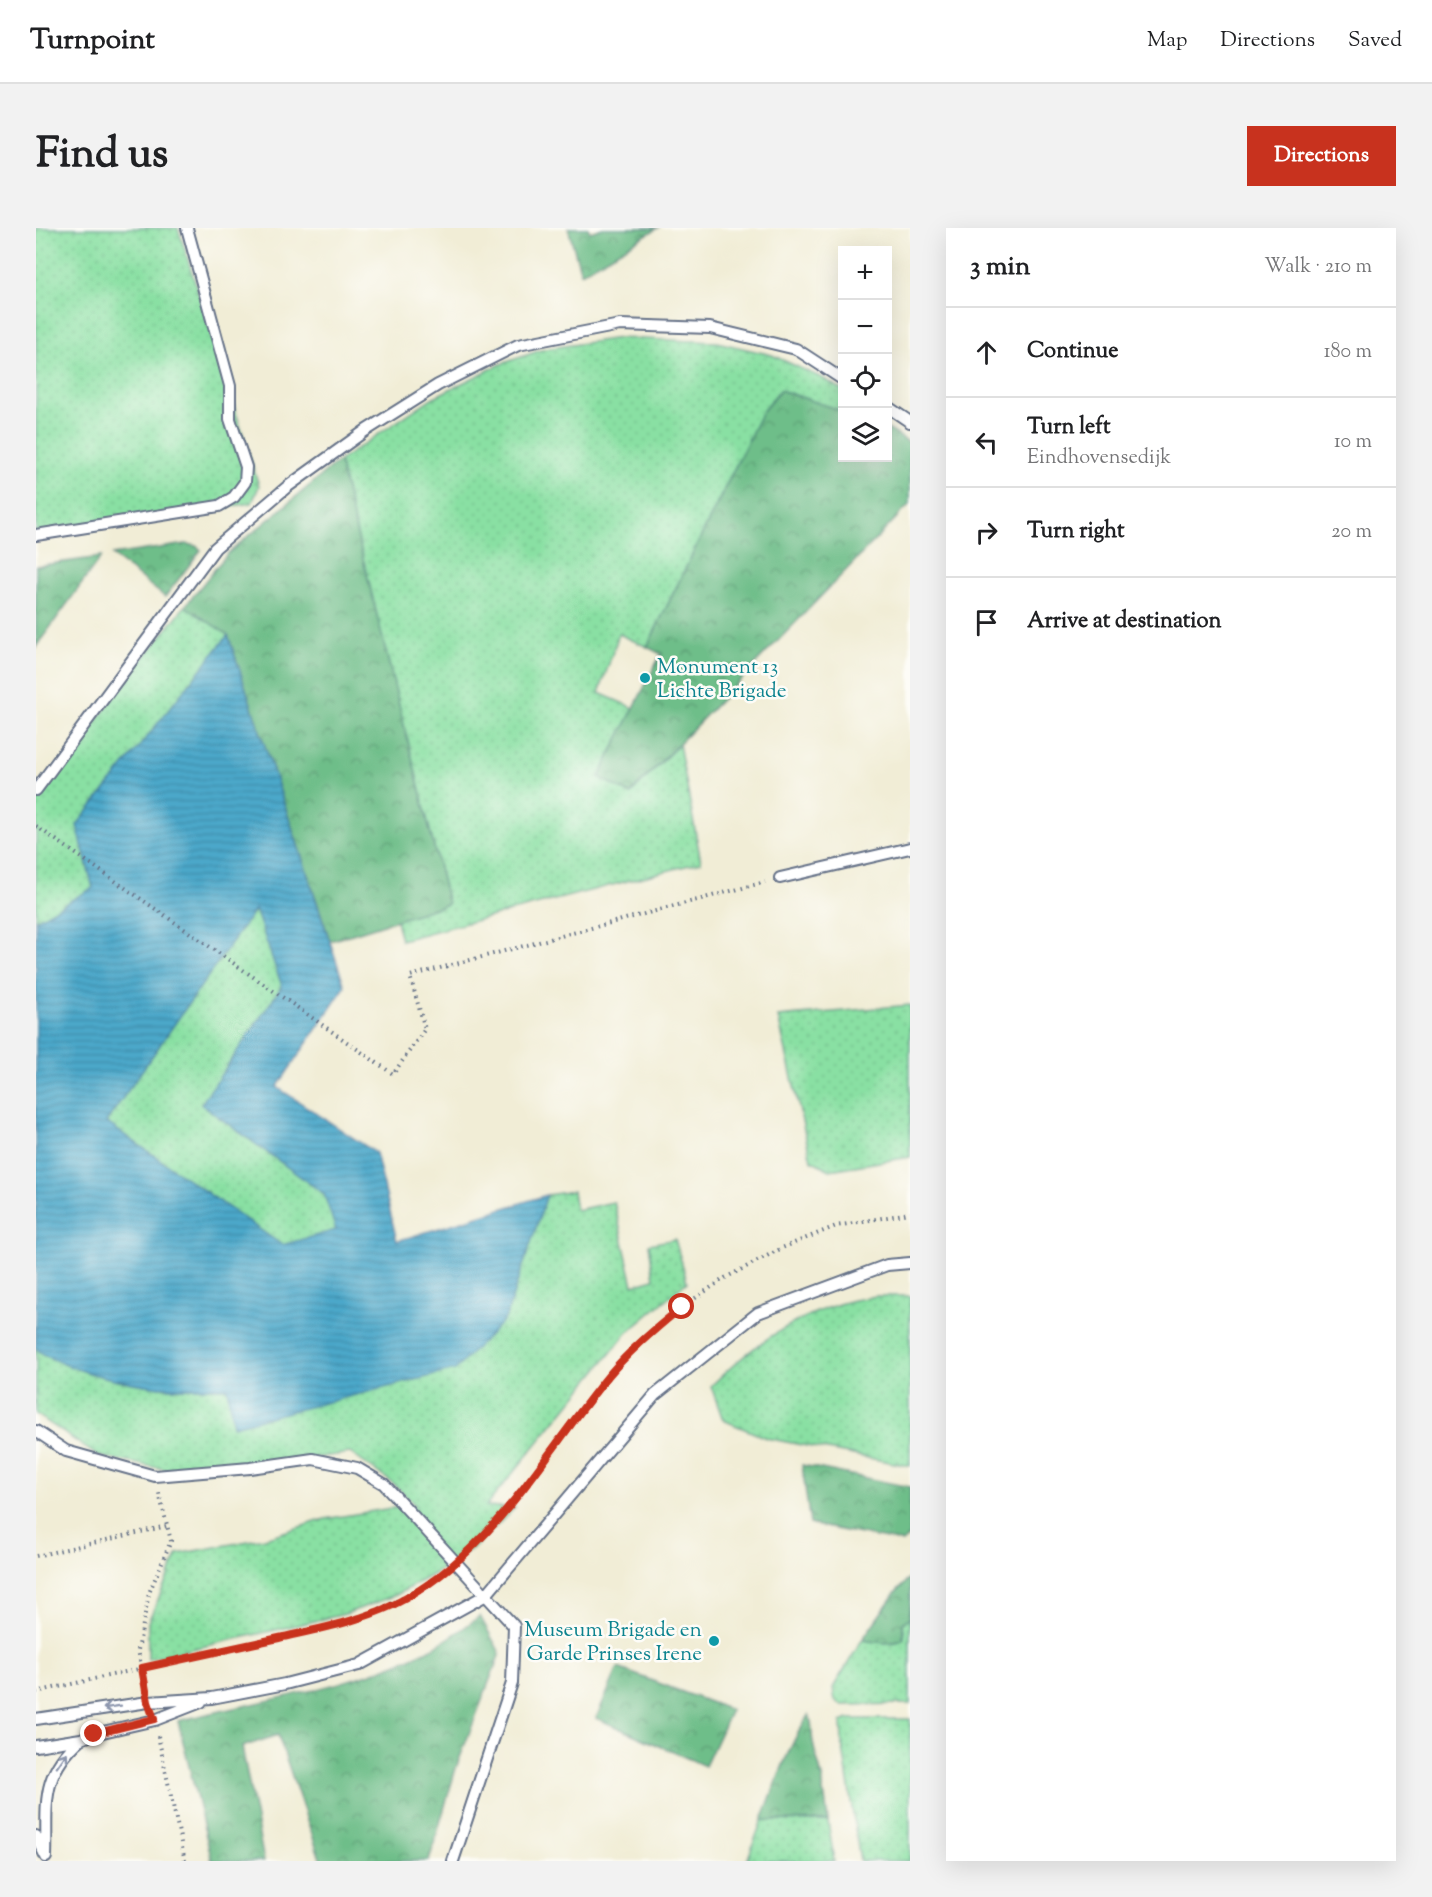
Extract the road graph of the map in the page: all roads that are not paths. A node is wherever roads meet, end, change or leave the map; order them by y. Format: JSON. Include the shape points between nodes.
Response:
{"nodes":[{"id":1,"x":187,"y":228,"type":"edge"},
{"id":2,"x":838,"y":376,"type":"edge"},
{"id":3,"x":889,"y":408,"type":"edge"},
{"id":4,"x":910,"y":422,"type":"edge"},
{"id":5,"x":36,"y":535,"type":"edge"},
{"id":6,"x":36,"y":790,"type":"edge"},
{"id":7,"x":910,"y":848,"type":"edge"},
{"id":8,"x":780,"y":878,"type":"road end"},
{"id":9,"x":910,"y":1263,"type":"edge"},
{"id":10,"x":36,"y":1431,"type":"edge"},
{"id":11,"x":486,"y":1595,"type":"junction"},
{"id":12,"x":212,"y":1698,"type":"junction"},
{"id":13,"x":36,"y":1719,"type":"edge"},
{"id":14,"x":81,"y":1739,"type":"junction"},
{"id":15,"x":36,"y":1746,"type":"edge"},
{"id":16,"x":36,"y":1836,"type":"edge"},
{"id":17,"x":46,"y":1859,"type":"edge"},
{"id":18,"x":453,"y":1861,"type":"edge"}],
"edges":[{"from":1,"to":5,"type":"lane","via":[[230,386],[230,419],[246,467],[245,482],[234,497],[219,506]]},
{"from":2,"to":6,"type":"lane","via":[[796,349],[710,328],[620,325],[518,345],[438,385],[287,487],[215,548]]},
{"from":3,"to":4,"type":"lane"},
{"from":7,"to":8,"type":"lane"},
{"from":9,"to":11,"type":"lane","via":[[887,1264],[758,1313],[655,1395]]},
{"from":10,"to":11,"type":"lane","via":[[66,1451],[155,1476],[313,1459],[357,1468],[384,1484]]},
{"from":11,"to":12,"type":"lane","via":[[359,1665]]},
{"from":11,"to":18,"type":"lane","via":[[514,1626],[512,1683]]},
{"from":12,"to":13,"type":"lane","one_way":true,"via":[[148,1702]]},
{"from":12,"to":14,"type":"lane"},
{"from":14,"to":15,"type":"lane"},
{"from":17,"to":14,"type":"lane","one_way":true,"via":[[49,1784],[58,1764]]},
{"from":16,"to":17,"type":"lane"}]}
